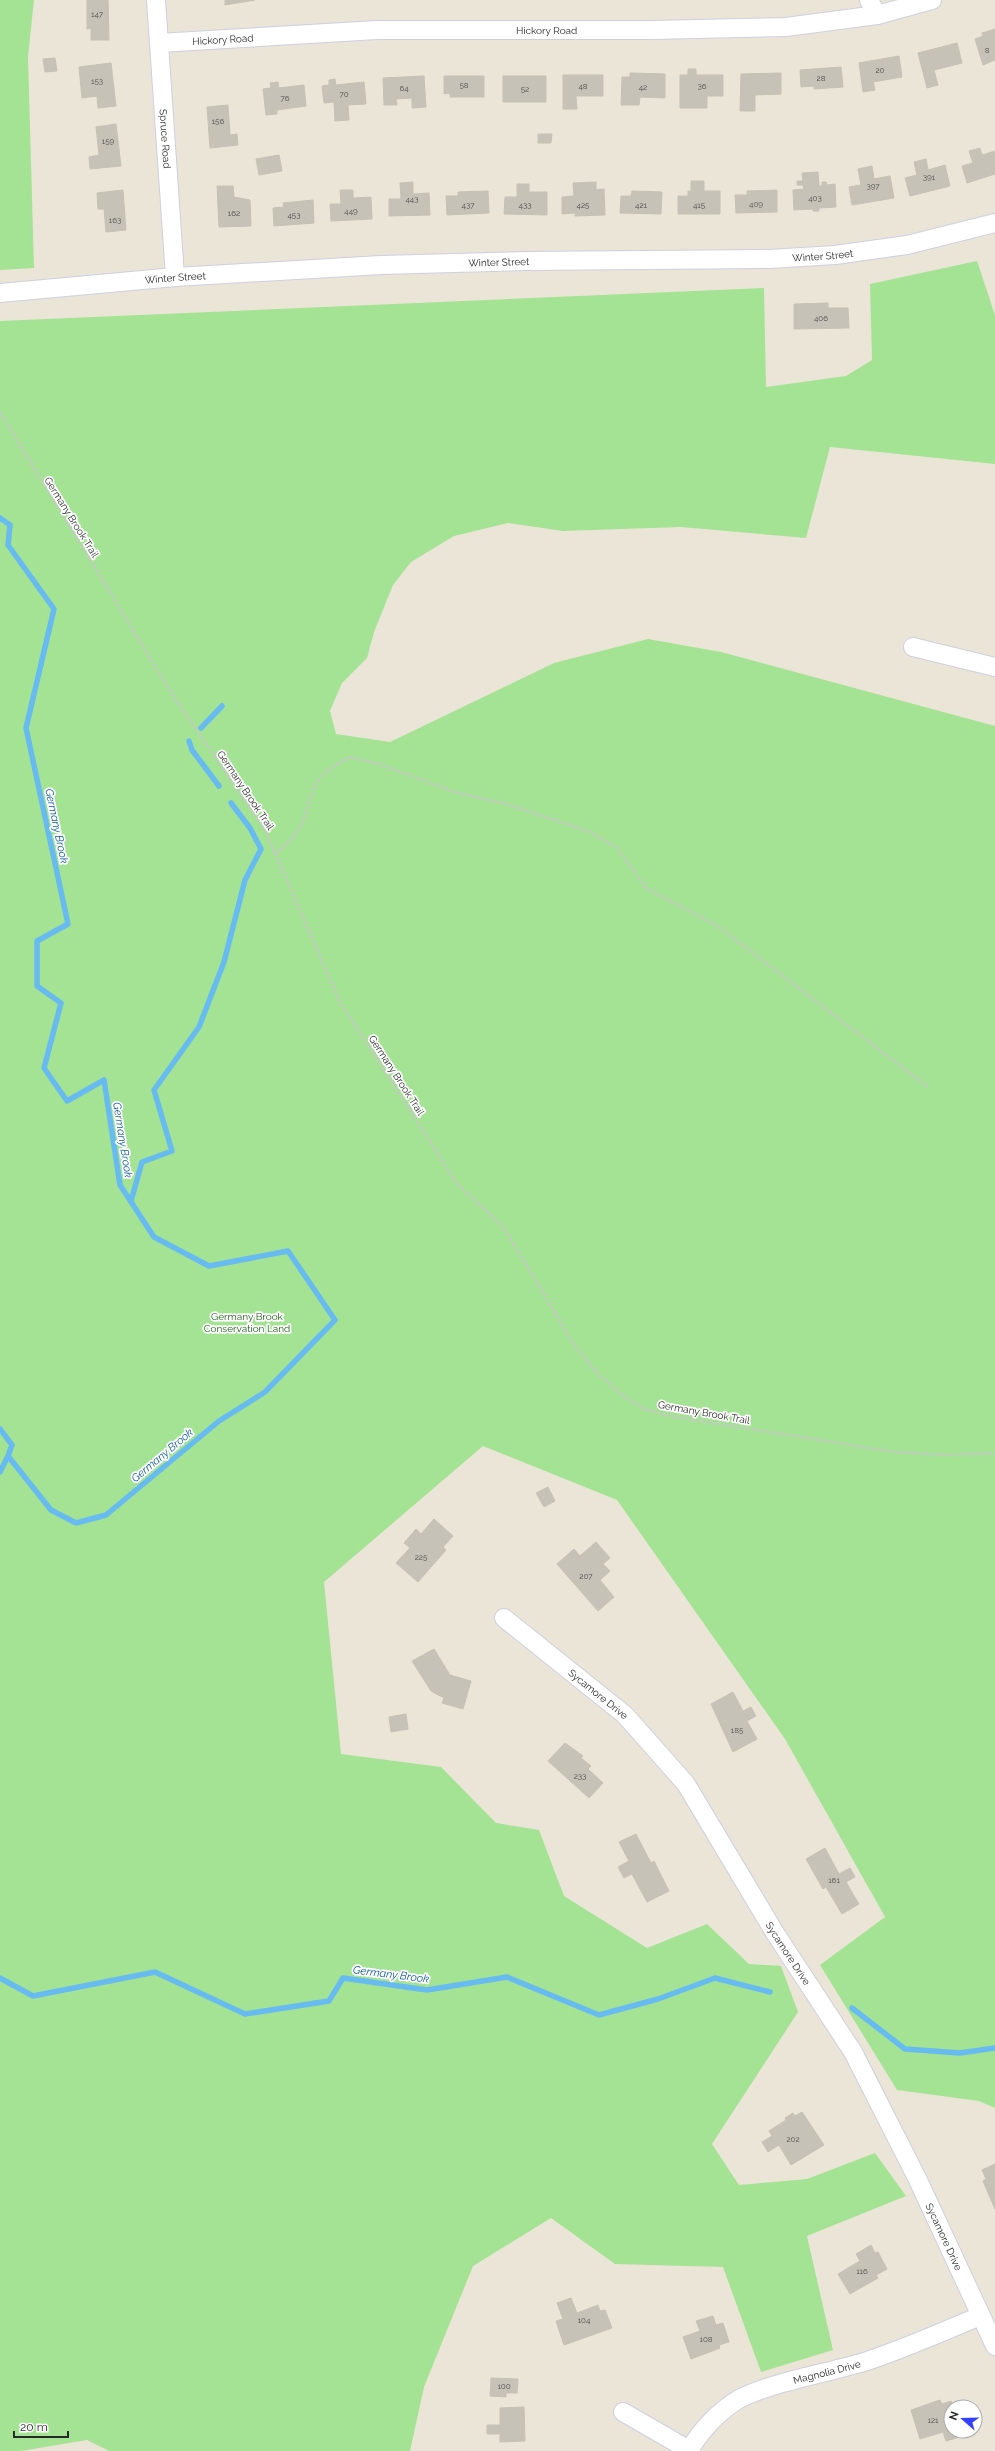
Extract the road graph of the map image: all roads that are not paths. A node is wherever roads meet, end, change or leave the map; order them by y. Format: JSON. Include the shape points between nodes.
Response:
{"nodes":[{"id":1,"x":156,"y":0,"type":"edge"},
{"id":2,"x":932,"y":0,"type":"edge"},
{"id":3,"x":873,"y":7,"type":"edge"},
{"id":4,"x":159,"y":43,"type":"junction"},
{"id":5,"x":995,"y":223,"type":"edge"},
{"id":6,"x":175,"y":277,"type":"junction"},
{"id":7,"x":0,"y":293,"type":"edge"},
{"id":8,"x":913,"y":647,"type":"dead end"},
{"id":9,"x":995,"y":667,"type":"edge"},
{"id":10,"x":504,"y":1618,"type":"dead end"},
{"id":11,"x":980,"y":2316,"type":"junction"},
{"id":12,"x":995,"y":2346,"type":"edge"},
{"id":13,"x":623,"y":2412,"type":"dead end"},
{"id":14,"x":689,"y":2450,"type":"edge"}],
"edges":[{"from":1,"to":4,"type":"street","name":"Spruce Road"},
{"from":2,"to":3,"type":"street","name":"Hickory Road"},
{"from":3,"to":4,"type":"street","name":"Hickory Road","via":[[786,27],[651,30],[377,30]]},
{"from":4,"to":6,"type":"street","name":"Spruce Road"},
{"from":5,"to":6,"type":"street","name":"Winter Street","via":[[907,245],[835,255],[769,259],[381,265]]},
{"from":6,"to":7,"type":"street","name":"Winter Street"},
{"from":8,"to":9,"type":"street"},
{"from":10,"to":11,"type":"street","name":"Sycamore Drive","via":[[625,1715],[686,1784],[775,1933],[853,2052],[918,2180]]},
{"from":11,"to":12,"type":"street","name":"Sycamore Drive"},
{"from":11,"to":14,"type":"street","name":"Magnolia Drive","via":[[865,2362],[740,2399],[718,2415],[702,2431]]},
{"from":13,"to":14,"type":"street","name":"Magnolia Drive"}]}
